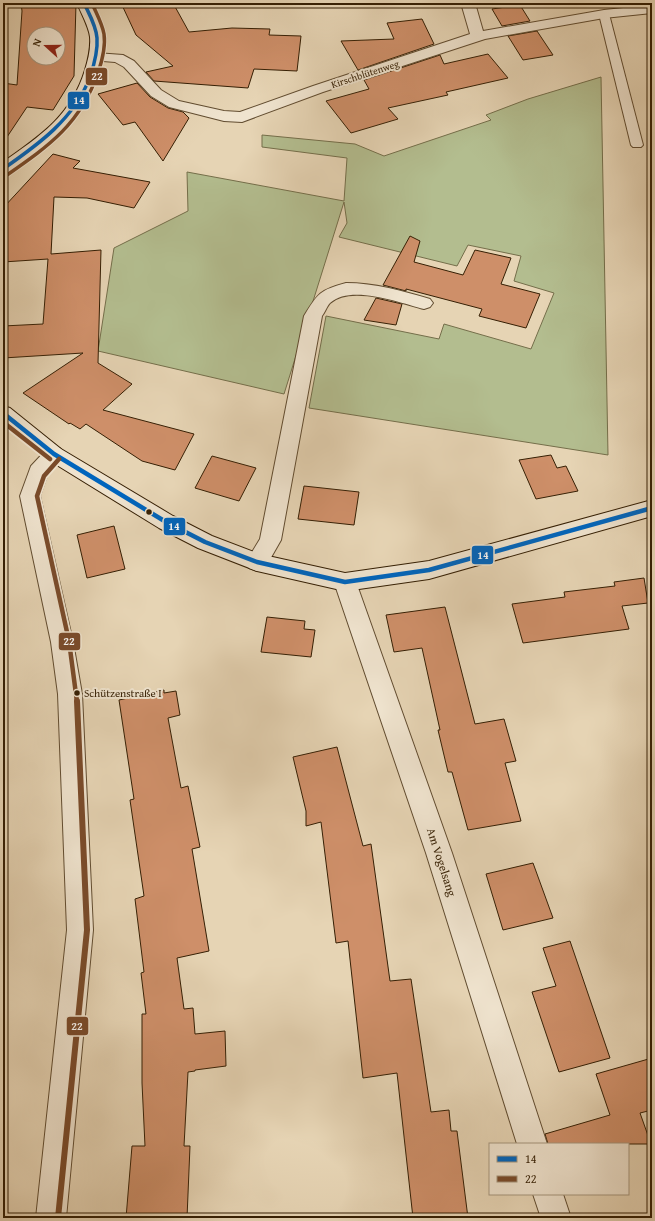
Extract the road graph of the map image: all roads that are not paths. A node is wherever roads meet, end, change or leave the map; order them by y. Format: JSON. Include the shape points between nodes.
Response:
{"nodes":[{"id":1,"x":84,"y":3,"type":"edge"},
{"id":2,"x":468,"y":3,"type":"edge"},
{"id":3,"x":652,"y":9,"type":"edge"},
{"id":4,"x":604,"y":14,"type":"junction"},
{"id":5,"x":478,"y":37,"type":"junction"},
{"id":6,"x":96,"y":57,"type":"junction"},
{"id":7,"x":637,"y":145,"type":"dead end"},
{"id":8,"x":3,"y":169,"type":"edge"},
{"id":9,"x":424,"y":303,"type":"dead end"},
{"id":10,"x":3,"y":413,"type":"edge"},
{"id":11,"x":54,"y":454,"type":"junction"},
{"id":12,"x":652,"y":508,"type":"edge"},
{"id":13,"x":257,"y":562,"type":"junction"},
{"id":14,"x":345,"y":582,"type":"junction"},
{"id":15,"x":532,"y":1143,"type":"edge"},
{"id":16,"x":548,"y":1195,"type":"edge"},
{"id":17,"x":51,"y":1218,"type":"edge"},
{"id":18,"x":556,"y":1218,"type":"edge"}],
"edges":[{"from":1,"to":6,"type":"street","via":[[97,36]]},
{"from":2,"to":5,"type":"street"},
{"from":3,"to":4,"type":"street","name":"Kirschblütenweg"},
{"from":4,"to":5,"type":"street","name":"Kirschblütenweg"},
{"from":4,"to":7,"type":"lane"},
{"from":5,"to":6,"type":"street","name":"Kirschblütenweg","via":[[318,89],[242,117],[224,116],[174,104],[156,93],[129,64],[118,58]]},
{"from":6,"to":8,"type":"street","via":[[88,84],[71,114],[42,142]]},
{"from":9,"to":13,"type":"street","via":[[357,288],[340,289],[325,298],[313,316],[270,540]]},
{"from":10,"to":11,"type":"street"},
{"from":11,"to":13,"type":"street","via":[[166,522],[205,542]]},
{"from":11,"to":17,"type":"street","via":[[38,472],[30,496],[62,642],[70,694],[80,930]]},
{"from":12,"to":14,"type":"street","via":[[429,570]]},
{"from":13,"to":14,"type":"street"},
{"from":14,"to":15,"type":"street","name":"Am Vogelsang","via":[[439,853]]},
{"from":16,"to":18,"type":"street"}]}
